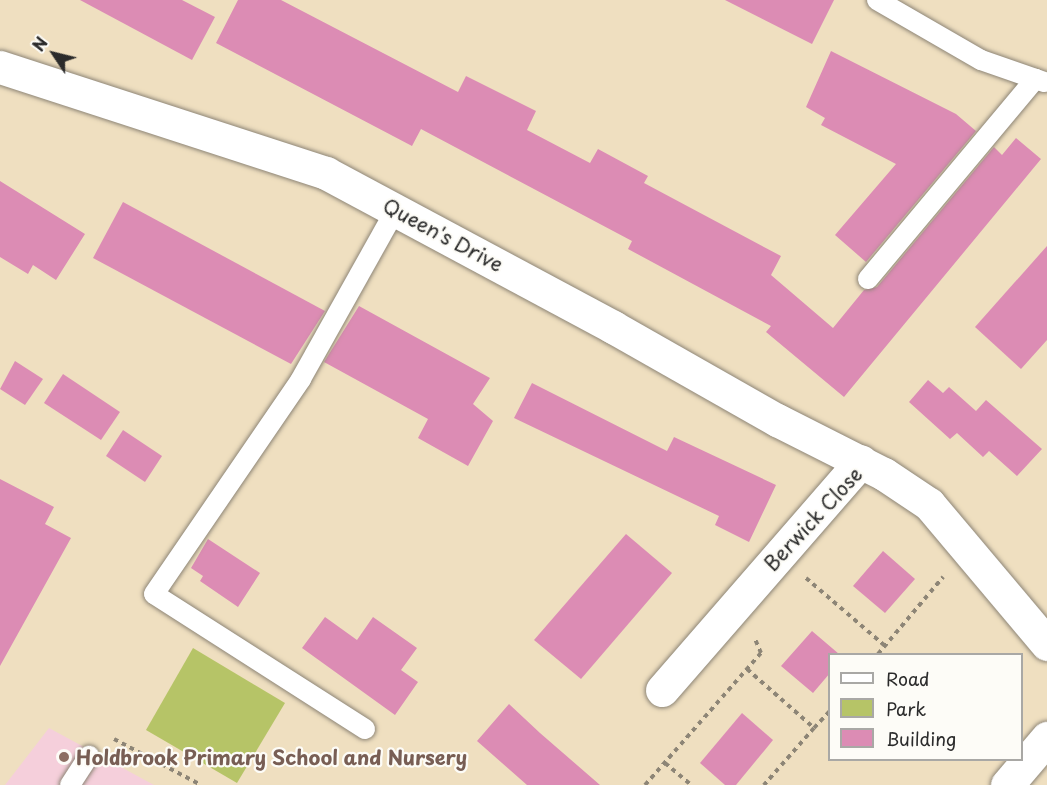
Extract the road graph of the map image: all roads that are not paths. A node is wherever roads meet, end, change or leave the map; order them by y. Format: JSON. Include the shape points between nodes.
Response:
{"nodes":[{"id":1,"x":877,"y":0,"type":"edge"},
{"id":2,"x":0,"y":67,"type":"edge"},
{"id":3,"x":1041,"y":81,"type":"edge"},
{"id":4,"x":396,"y":210,"type":"junction"},
{"id":5,"x":868,"y":279,"type":"dead end"},
{"id":6,"x":861,"y":461,"type":"junction"},
{"id":7,"x":1047,"y":644,"type":"edge"},
{"id":8,"x":662,"y":690,"type":"dead end"},
{"id":9,"x":365,"y":729,"type":"dead end"},
{"id":10,"x":1047,"y":738,"type":"edge"},
{"id":11,"x":89,"y":756,"type":"dead end"},
{"id":12,"x":70,"y":785,"type":"edge"},
{"id":13,"x":1006,"y":785,"type":"edge"}],
"edges":[{"from":1,"to":3,"type":"lane","via":[[981,60]]},
{"from":2,"to":4,"type":"street","name":"Queen's Drive","via":[[292,161]]},
{"from":3,"to":5,"type":"lane"},
{"from":4,"to":6,"type":"street","name":"Queen's Drive","via":[[777,420]]},
{"from":4,"to":9,"type":"lane","via":[[301,379],[154,594]]},
{"from":6,"to":7,"type":"street","name":"Berwick Close","via":[[922,498]]},
{"from":6,"to":8,"type":"street","name":"Berwick Close"},
{"from":10,"to":13,"type":"street"},
{"from":11,"to":12,"type":"lane"}]}
